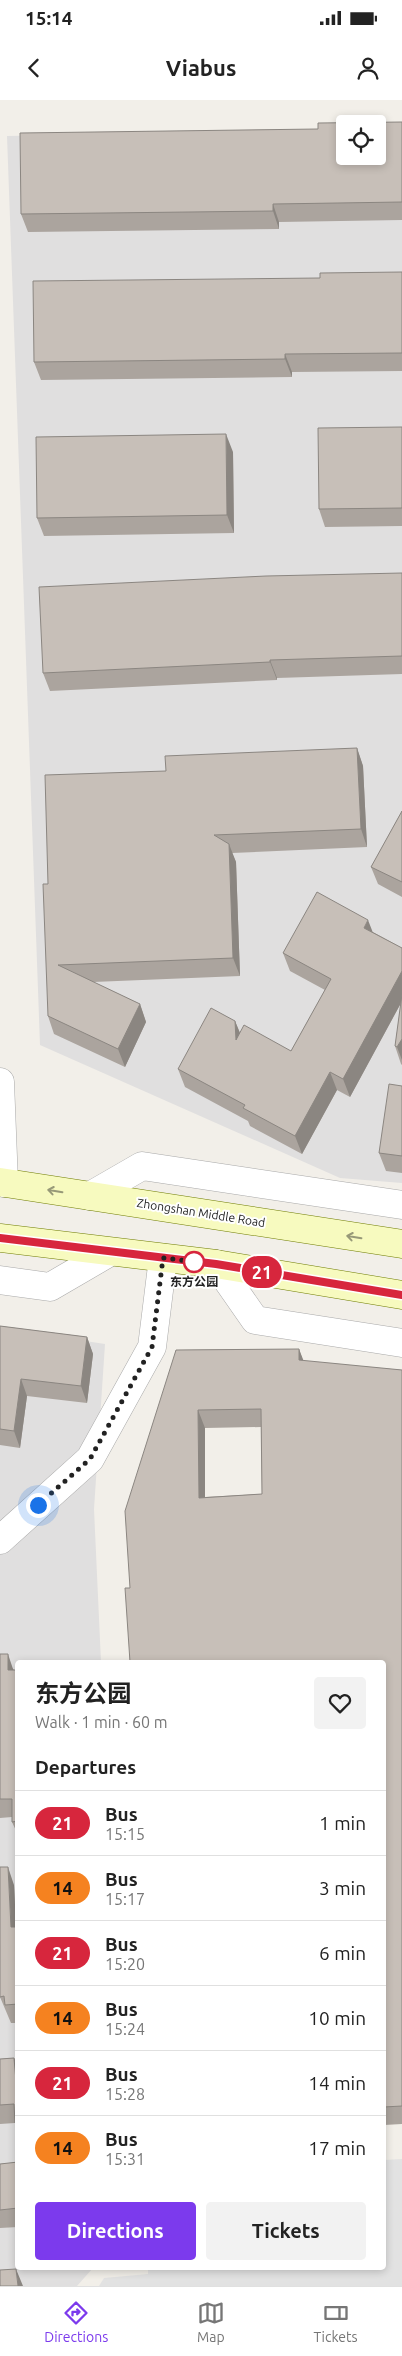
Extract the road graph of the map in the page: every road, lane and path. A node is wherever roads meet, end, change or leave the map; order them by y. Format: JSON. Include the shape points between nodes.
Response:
{"nodes":[{"id":1,"x":0,"y":1082,"type":"edge"},
{"id":2,"x":2,"y":1183,"type":"edge"},
{"id":3,"x":90,"y":1196,"type":"junction"},
{"id":4,"x":402,"y":1204,"type":"edge"},
{"id":5,"x":0,"y":1238,"type":"edge"},
{"id":6,"x":402,"y":1244,"type":"edge"},
{"id":7,"x":110,"y":1252,"type":"junction"},
{"id":8,"x":163,"y":1258,"type":"junction"},
{"id":9,"x":216,"y":1264,"type":"junction"},
{"id":10,"x":0,"y":1280,"type":"edge"},
{"id":11,"x":402,"y":1295,"type":"edge"},
{"id":12,"x":402,"y":1343,"type":"edge"},
{"id":13,"x":0,"y":1540,"type":"edge"}],
"edges":[{"from":1,"to":2,"type":"street"},
{"from":3,"to":2,"type":"main road","name":"Zhongshan Middle Road","one_way":true},
{"from":3,"to":4,"type":"street","via":[[142,1166]]},
{"from":6,"to":3,"type":"main road","name":"Zhongshan Middle Road","one_way":true},
{"from":5,"to":7,"type":"main road"},
{"from":7,"to":8,"type":"main road"},
{"from":7,"to":10,"type":"street","via":[[50,1287]]},
{"from":8,"to":9,"type":"main road"},
{"from":8,"to":13,"type":"street","via":[[152,1347],[90,1459]]},
{"from":9,"to":11,"type":"main road"},
{"from":9,"to":12,"type":"street","via":[[255,1320]]}]}
